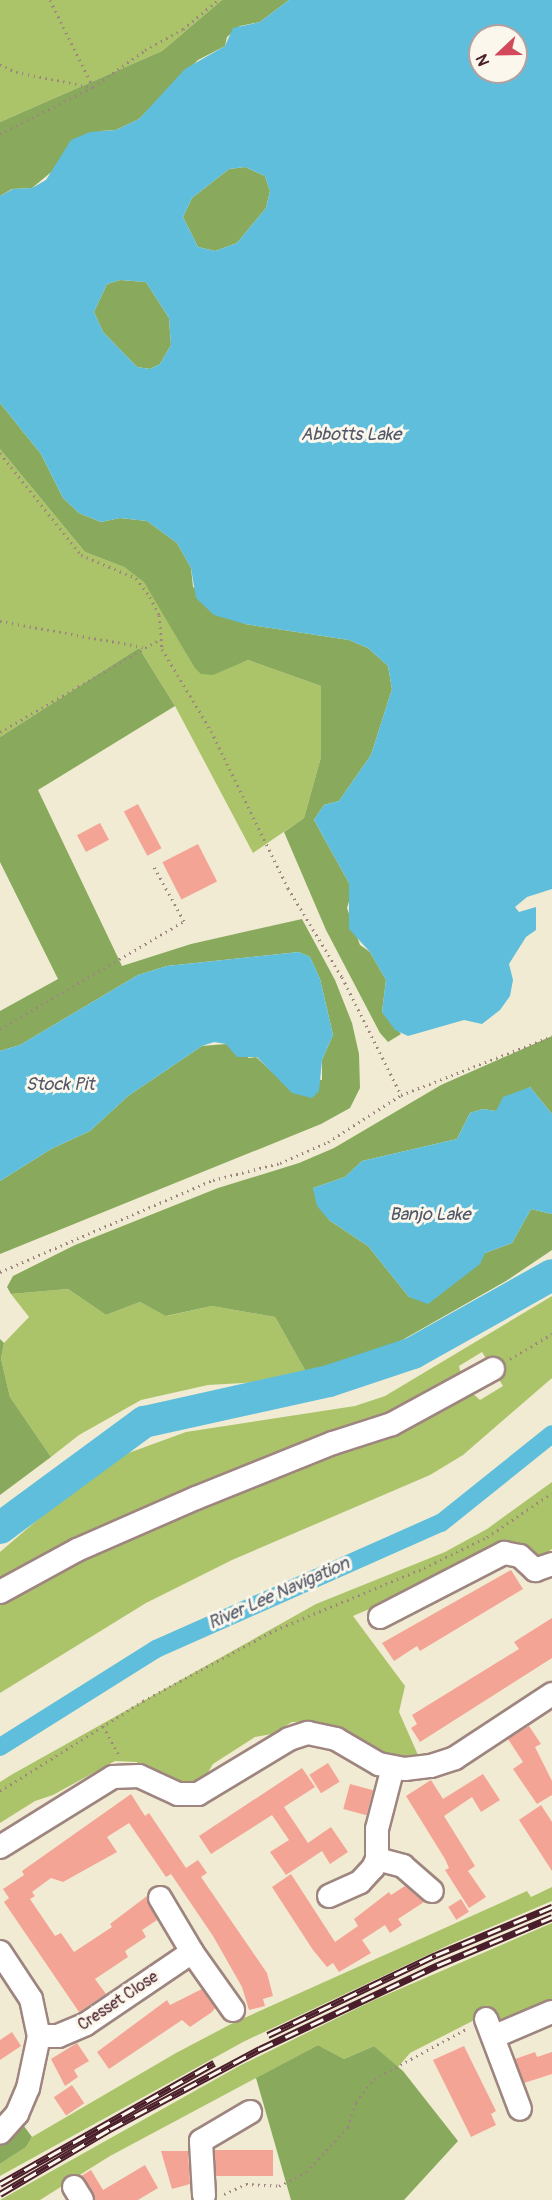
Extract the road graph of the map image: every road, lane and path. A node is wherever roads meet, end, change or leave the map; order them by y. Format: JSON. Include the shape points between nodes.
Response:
{"nodes":[{"id":1,"x":50,"y":0,"type":"edge"},
{"id":2,"x":218,"y":0,"type":"edge"},
{"id":3,"x":0,"y":64,"type":"edge"},
{"id":4,"x":93,"y":87,"type":"junction"},
{"id":5,"x":0,"y":134,"type":"edge"},
{"id":6,"x":0,"y":453,"type":"edge"},
{"id":7,"x":0,"y":621,"type":"edge"},
{"id":8,"x":159,"y":640,"type":"junction"},
{"id":9,"x":144,"y":648,"type":"junction"},
{"id":10,"x":0,"y":732,"type":"edge"},
{"id":11,"x":153,"y":865,"type":"dead end"},
{"id":12,"x":0,"y":1029,"type":"edge"},
{"id":13,"x":552,"y":1036,"type":"edge"},
{"id":14,"x":401,"y":1095,"type":"junction"},
{"id":15,"x":0,"y":1272,"type":"edge"},
{"id":16,"x":552,"y":1334,"type":"edge"},
{"id":17,"x":493,"y":1369,"type":"joint"},
{"id":18,"x":552,"y":1493,"type":"edge"},
{"id":19,"x":552,"y":1564,"type":"edge"},
{"id":20,"x":0,"y":1592,"type":"edge"},
{"id":21,"x":380,"y":1617,"type":"dead end"},
{"id":22,"x":549,"y":1702,"type":"edge"},
{"id":23,"x":103,"y":1726,"type":"junction"},
{"id":24,"x":393,"y":1767,"type":"junction"},
{"id":25,"x":129,"y":1774,"type":"junction"},
{"id":26,"x":0,"y":1791,"type":"edge"},
{"id":27,"x":0,"y":1847,"type":"edge"},
{"id":28,"x":377,"y":1859,"type":"junction"},
{"id":29,"x":432,"y":1891,"type":"dead end"},
{"id":30,"x":329,"y":1896,"type":"dead end"},
{"id":31,"x":160,"y":1898,"type":"dead end"},
{"id":32,"x":0,"y":1952,"type":"edge"},
{"id":33,"x":192,"y":1952,"type":"junction"},
{"id":34,"x":233,"y":2010,"type":"dead end"},
{"id":35,"x":552,"y":2012,"type":"edge"},
{"id":36,"x":489,"y":2028,"type":"junction"},
{"id":37,"x":39,"y":2036,"type":"junction"},
{"id":38,"x":520,"y":2109,"type":"dead end"},
{"id":39,"x":250,"y":2112,"type":"dead end"},
{"id":40,"x":0,"y":2133,"type":"edge"},
{"id":41,"x":202,"y":2198,"type":"edge"}],
"edges":[{"from":1,"to":4,"type":"path"},
{"from":2,"to":4,"type":"path"},
{"from":3,"to":4,"type":"path","via":[[16,72]]},
{"from":4,"to":5,"type":"path"},
{"from":6,"to":8,"type":"path","via":[[81,555],[136,578],[159,615]]},
{"from":7,"to":9,"type":"path"},
{"from":8,"to":9,"type":"path"},
{"from":8,"to":14,"type":"path","via":[[211,731],[288,888],[342,977]]},
{"from":9,"to":10,"type":"path"},
{"from":11,"to":12,"type":"path","via":[[184,921]]},
{"from":13,"to":14,"type":"path"},
{"from":14,"to":15,"type":"path","via":[[328,1143],[280,1163],[213,1180]]},
{"from":16,"to":17,"type":"path"},
{"from":17,"to":20,"type":"street","via":[[392,1424],[333,1443],[196,1498],[77,1550]]},
{"from":18,"to":23,"type":"path","via":[[487,1537],[275,1630]]},
{"from":19,"to":21,"type":"street","via":[[535,1570],[520,1556],[504,1553]]},
{"from":22,"to":24,"type":"street","via":[[455,1758],[419,1769]]},
{"from":23,"to":25,"type":"path"},
{"from":23,"to":26,"type":"path"},
{"from":24,"to":25,"type":"street","via":[[368,1760],[327,1734],[308,1733],[289,1739],[198,1794],[178,1794]]},
{"from":24,"to":28,"type":"street","via":[[377,1829]]},
{"from":25,"to":27,"type":"street","via":[[104,1779]]},
{"from":28,"to":29,"type":"street","via":[[403,1866]]},
{"from":28,"to":30,"type":"street","via":[[360,1882]]},
{"from":31,"to":33,"type":"street"},
{"from":32,"to":37,"type":"street","via":[[31,1999]]},
{"from":33,"to":34,"type":"street"},
{"from":33,"to":37,"type":"street","name":"Cresset Close","via":[[86,2024],[58,2036]]},
{"from":35,"to":36,"type":"street"},
{"from":36,"to":38,"type":"street"},
{"from":36,"to":41,"type":"path","via":[[374,2079],[356,2102],[348,2127],[306,2172],[279,2186],[246,2184]]},
{"from":37,"to":40,"type":"street","via":[[28,2088],[17,2114]]},
{"from":39,"to":41,"type":"street","via":[[201,2141]]}]}
